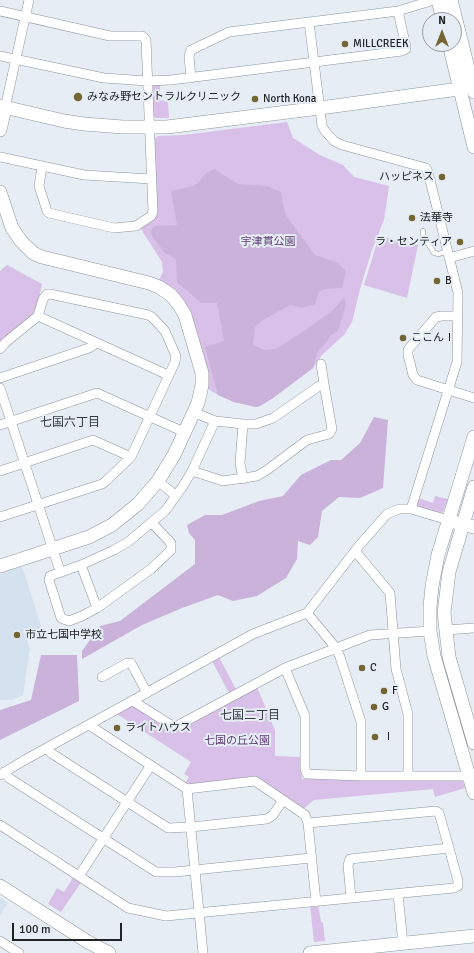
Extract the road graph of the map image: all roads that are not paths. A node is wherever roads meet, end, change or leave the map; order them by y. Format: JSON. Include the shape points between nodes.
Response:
{"nodes":[{"id":1,"x":30,"y":0,"type":"edge"},
{"id":2,"x":434,"y":0,"type":"edge"},
{"id":3,"x":438,"y":0,"type":"edge"},
{"id":4,"x":451,"y":0,"type":"edge"},
{"id":5,"x":0,"y":11,"type":"edge"},
{"id":6,"x":398,"y":11,"type":"junction"},
{"id":7,"x":441,"y":12,"type":"edge"},
{"id":8,"x":25,"y":17,"type":"junction"},
{"id":9,"x":309,"y":22,"type":"junction"},
{"id":10,"x":453,"y":52,"type":"edge"},
{"id":11,"x":0,"y":56,"type":"edge"},
{"id":12,"x":16,"y":60,"type":"junction"},
{"id":13,"x":314,"y":62,"type":"junction"},
{"id":14,"x":191,"y":78,"type":"junction"},
{"id":15,"x":147,"y":81,"type":"junction"},
{"id":16,"x":470,"y":89,"type":"edge"},
{"id":17,"x":3,"y":107,"type":"edge"},
{"id":18,"x":320,"y":108,"type":"junction"},
{"id":19,"x":149,"y":128,"type":"junction"},
{"id":20,"x":0,"y":130,"type":"edge"},
{"id":21,"x":474,"y":147,"type":"edge"},
{"id":22,"x":0,"y":157,"type":"edge"},
{"id":23,"x":42,"y":167,"type":"junction"},
{"id":24,"x":151,"y":179,"type":"junction"},
{"id":25,"x":0,"y":192,"type":"edge"},
{"id":26,"x":423,"y":231,"type":"dead end"},
{"id":27,"x":474,"y":252,"type":"edge"},
{"id":28,"x":448,"y":254,"type":"junction"},
{"id":29,"x":38,"y":316,"type":"junction"},
{"id":30,"x":458,"y":316,"type":"junction"},
{"id":31,"x":97,"y":343,"type":"junction"},
{"id":32,"x":0,"y":350,"type":"edge"},
{"id":33,"x":321,"y":364,"type":"dead end"},
{"id":34,"x":168,"y":375,"type":"junction"},
{"id":35,"x":0,"y":378,"type":"edge"},
{"id":36,"x":324,"y":384,"type":"junction"},
{"id":37,"x":0,"y":388,"type":"edge"},
{"id":38,"x":448,"y":389,"type":"junction"},
{"id":39,"x":474,"y":398,"type":"edge"},
{"id":40,"x":194,"y":412,"type":"junction"},
{"id":41,"x":149,"y":416,"type":"junction"},
{"id":42,"x":11,"y":421,"type":"junction"},
{"id":43,"x":215,"y":421,"type":"junction"},
{"id":44,"x":243,"y":424,"type":"junction"},
{"id":45,"x":0,"y":425,"type":"edge"},
{"id":46,"x":184,"y":432,"type":"junction"},
{"id":47,"x":474,"y":437,"type":"edge"},
{"id":48,"x":130,"y":457,"type":"junction"},
{"id":49,"x":25,"y":463,"type":"junction"},
{"id":50,"x":0,"y":471,"type":"edge"},
{"id":51,"x":192,"y":471,"type":"junction"},
{"id":52,"x":243,"y":479,"type":"junction"},
{"id":53,"x":158,"y":482,"type":"junction"},
{"id":54,"x":474,"y":487,"type":"edge"},
{"id":55,"x":176,"y":496,"type":"junction"},
{"id":56,"x":38,"y":504,"type":"junction"},
{"id":57,"x":411,"y":509,"type":"junction"},
{"id":58,"x":0,"y":517,"type":"edge"},
{"id":59,"x":448,"y":520,"type":"junction"},
{"id":60,"x":152,"y":523,"type":"junction"},
{"id":61,"x":468,"y":526,"type":"edge"},
{"id":62,"x":53,"y":549,"type":"junction"},
{"id":63,"x":354,"y":551,"type":"junction"},
{"id":64,"x":82,"y":565,"type":"junction"},
{"id":65,"x":0,"y":566,"type":"edge"},
{"id":66,"x":60,"y":571,"type":"junction"},
{"id":67,"x":97,"y":608,"type":"junction"},
{"id":68,"x":307,"y":613,"type":"junction"},
{"id":69,"x":474,"y":628,"type":"edge"},
{"id":70,"x":445,"y":630,"type":"junction"},
{"id":71,"x":430,"y":631,"type":"junction"},
{"id":72,"x":393,"y":633,"type":"junction"},
{"id":73,"x":336,"y":648,"type":"junction"},
{"id":74,"x":285,"y":668,"type":"junction"},
{"id":75,"x":102,"y":676,"type":"dead end"},
{"id":76,"x":147,"y":693,"type":"junction"},
{"id":77,"x":133,"y":701,"type":"junction"},
{"id":78,"x":89,"y":725,"type":"junction"},
{"id":79,"x":474,"y":743,"type":"edge"},
{"id":80,"x":47,"y":748,"type":"junction"},
{"id":81,"x":151,"y":765,"type":"junction"},
{"id":82,"x":2,"y":774,"type":"edge"},
{"id":83,"x":361,"y":776,"type":"junction"},
{"id":84,"x":408,"y":776,"type":"junction"},
{"id":85,"x":469,"y":776,"type":"junction"},
{"id":86,"x":187,"y":789,"type":"junction"},
{"id":87,"x":474,"y":793,"type":"edge"},
{"id":88,"x":283,"y":800,"type":"junction"},
{"id":89,"x":127,"y":802,"type":"junction"},
{"id":90,"x":308,"y":823,"type":"junction"},
{"id":91,"x":0,"y":825,"type":"edge"},
{"id":92,"x":191,"y":827,"type":"junction"},
{"id":93,"x":104,"y":840,"type":"junction"},
{"id":94,"x":449,"y":848,"type":"junction"},
{"id":95,"x":311,"y":858,"type":"junction"},
{"id":96,"x":195,"y":869,"type":"junction"},
{"id":97,"x":79,"y":876,"type":"junction"},
{"id":98,"x":0,"y":886,"type":"edge"},
{"id":99,"x":398,"y":894,"type":"junction"},
{"id":100,"x":350,"y":898,"type":"junction"},
{"id":101,"x":316,"y":902,"type":"junction"},
{"id":102,"x":199,"y":914,"type":"junction"},
{"id":103,"x":474,"y":936,"type":"edge"},
{"id":104,"x":0,"y":941,"type":"edge"},
{"id":105,"x":403,"y":944,"type":"junction"},
{"id":106,"x":8,"y":950,"type":"edge"},
{"id":107,"x":19,"y":953,"type":"edge"},
{"id":108,"x":109,"y":953,"type":"edge"},
{"id":109,"x":203,"y":953,"type":"edge"},
{"id":110,"x":310,"y":953,"type":"edge"}],
"edges":[{"from":1,"to":8,"type":"street"},
{"from":2,"to":6,"type":"street"},
{"from":3,"to":7,"type":"street"},
{"from":4,"to":16,"type":"street"},
{"from":5,"to":8,"type":"street"},
{"from":6,"to":9,"type":"street"},
{"from":6,"to":13,"type":"street","via":[[406,49]]},
{"from":8,"to":12,"type":"street"},
{"from":8,"to":15,"type":"street","via":[[110,36],[142,36],[146,42]]},
{"from":9,"to":13,"type":"street"},
{"from":9,"to":14,"type":"street","via":[[229,32],[192,49],[189,56]]},
{"from":10,"to":16,"type":"street"},
{"from":11,"to":12,"type":"street"},
{"from":12,"to":15,"type":"street","via":[[104,78]]},
{"from":12,"to":17,"type":"street"},
{"from":13,"to":14,"type":"street"},
{"from":13,"to":18,"type":"street"},
{"from":14,"to":15,"type":"street"},
{"from":15,"to":19,"type":"street"},
{"from":16,"to":18,"type":"street"},
{"from":16,"to":21,"type":"street"},
{"from":17,"to":19,"type":"street","via":[[84,124]]},
{"from":17,"to":20,"type":"street"},
{"from":18,"to":19,"type":"street"},
{"from":18,"to":28,"type":"street","via":[[322,126],[328,136],[342,146],[426,168]]},
{"from":19,"to":24,"type":"street"},
{"from":22,"to":23,"type":"street"},
{"from":23,"to":24,"type":"street","via":[[84,175]]},
{"from":23,"to":24,"type":"street","via":[[39,186],[47,211],[114,228],[136,226],[151,216]]},
{"from":25,"to":40,"type":"street","via":[[12,228],[26,248],[42,257],[155,285],[176,300],[185,315],[202,373],[200,396]]},
{"from":26,"to":28,"type":"lane","via":[[434,253]]},
{"from":27,"to":28,"type":"street"},
{"from":28,"to":30,"type":"street","via":[[458,293]]},
{"from":29,"to":31,"type":"street"},
{"from":29,"to":32,"type":"street"},
{"from":29,"to":34,"type":"street","via":[[43,299],[50,294],[152,316],[165,331],[176,356],[176,362]]},
{"from":30,"to":38,"type":"street","via":[[457,362]]},
{"from":30,"to":38,"type":"street","via":[[436,317],[408,350],[416,379]]},
{"from":31,"to":34,"type":"street"},
{"from":31,"to":35,"type":"street"},
{"from":33,"to":36,"type":"street"},
{"from":34,"to":41,"type":"street"},
{"from":36,"to":44,"type":"street","via":[[274,418],[256,424]]},
{"from":36,"to":52,"type":"street","via":[[332,429],[330,432],[307,440],[257,476]]},
{"from":37,"to":42,"type":"street"},
{"from":38,"to":39,"type":"street"},
{"from":38,"to":57,"type":"street"},
{"from":40,"to":43,"type":"street"},
{"from":40,"to":46,"type":"street"},
{"from":41,"to":42,"type":"street","via":[[97,393]]},
{"from":41,"to":46,"type":"street"},
{"from":41,"to":48,"type":"street"},
{"from":42,"to":45,"type":"street"},
{"from":42,"to":49,"type":"street"},
{"from":43,"to":44,"type":"street"},
{"from":43,"to":51,"type":"street"},
{"from":44,"to":52,"type":"street","via":[[240,463]]},
{"from":46,"to":53,"type":"street"},
{"from":47,"to":59,"type":"street"},
{"from":48,"to":49,"type":"street","via":[[93,440]]},
{"from":48,"to":56,"type":"street","via":[[102,484]]},
{"from":49,"to":50,"type":"street"},
{"from":49,"to":56,"type":"street"},
{"from":51,"to":52,"type":"street","via":[[223,482]]},
{"from":51,"to":55,"type":"street"},
{"from":53,"to":55,"type":"street"},
{"from":53,"to":62,"type":"street","via":[[138,504],[112,525]]},
{"from":54,"to":61,"type":"street"},
{"from":55,"to":60,"type":"street"},
{"from":56,"to":58,"type":"street"},
{"from":56,"to":62,"type":"street"},
{"from":57,"to":59,"type":"street"},
{"from":57,"to":63,"type":"street","via":[[399,509],[387,514]]},
{"from":59,"to":61,"type":"street"},
{"from":59,"to":71,"type":"street","via":[[432,586]]},
{"from":60,"to":64,"type":"street","via":[[128,542]]},
{"from":60,"to":67,"type":"street","via":[[172,543],[171,550],[151,569]]},
{"from":61,"to":70,"type":"street","via":[[449,572],[444,613]]},
{"from":62,"to":65,"type":"street"},
{"from":62,"to":66,"type":"street"},
{"from":63,"to":68,"type":"street"},
{"from":63,"to":72,"type":"street","via":[[390,593]]},
{"from":64,"to":66,"type":"street"},
{"from":64,"to":67,"type":"street"},
{"from":66,"to":67,"type":"street","via":[[50,576],[49,580],[61,618],[69,621]]},
{"from":68,"to":73,"type":"street"},
{"from":68,"to":76,"type":"street","via":[[254,634]]},
{"from":69,"to":70,"type":"street"},
{"from":70,"to":79,"type":"street","via":[[452,671]]},
{"from":71,"to":72,"type":"street"},
{"from":71,"to":85,"type":"street","via":[[437,668]]},
{"from":72,"to":73,"type":"street","via":[[370,635]]},
{"from":72,"to":84,"type":"street","via":[[396,669],[408,714]]},
{"from":73,"to":74,"type":"street"},
{"from":73,"to":83,"type":"street","via":[[361,722]]},
{"from":74,"to":77,"type":"street","via":[[175,727]]},
{"from":74,"to":83,"type":"street","via":[[305,716],[306,772],[310,775]]},
{"from":75,"to":76,"type":"street","via":[[130,663]]},
{"from":76,"to":77,"type":"street"},
{"from":77,"to":78,"type":"street"},
{"from":78,"to":80,"type":"street"},
{"from":78,"to":81,"type":"street"},
{"from":80,"to":82,"type":"street"},
{"from":80,"to":89,"type":"street"},
{"from":81,"to":86,"type":"street"},
{"from":81,"to":89,"type":"street"},
{"from":82,"to":93,"type":"street"},
{"from":83,"to":84,"type":"street"},
{"from":84,"to":85,"type":"street"},
{"from":85,"to":87,"type":"street"},
{"from":86,"to":88,"type":"street","via":[[255,781]]},
{"from":86,"to":92,"type":"street"},
{"from":88,"to":90,"type":"street","via":[[305,815]]},
{"from":88,"to":92,"type":"street","via":[[273,815],[267,819]]},
{"from":89,"to":92,"type":"street","via":[[168,828]]},
{"from":89,"to":93,"type":"street"},
{"from":90,"to":94,"type":"street","via":[[434,810],[439,813]]},
{"from":90,"to":95,"type":"street"},
{"from":91,"to":97,"type":"street"},
{"from":92,"to":96,"type":"street"},
{"from":93,"to":96,"type":"street","via":[[156,872]]},
{"from":93,"to":97,"type":"street"},
{"from":94,"to":99,"type":"street","via":[[458,881],[456,887]]},
{"from":94,"to":100,"type":"street","via":[[350,859]]},
{"from":95,"to":96,"type":"street"},
{"from":95,"to":101,"type":"street"},
{"from":96,"to":102,"type":"street"},
{"from":97,"to":102,"type":"street","via":[[130,909],[171,916]]},
{"from":98,"to":108,"type":"street"},
{"from":99,"to":100,"type":"street"},
{"from":99,"to":105,"type":"street"},
{"from":100,"to":101,"type":"street"},
{"from":101,"to":102,"type":"street"},
{"from":102,"to":109,"type":"street"},
{"from":103,"to":105,"type":"street"},
{"from":104,"to":106,"type":"street"},
{"from":105,"to":110,"type":"street"},
{"from":106,"to":107,"type":"street"}]}
